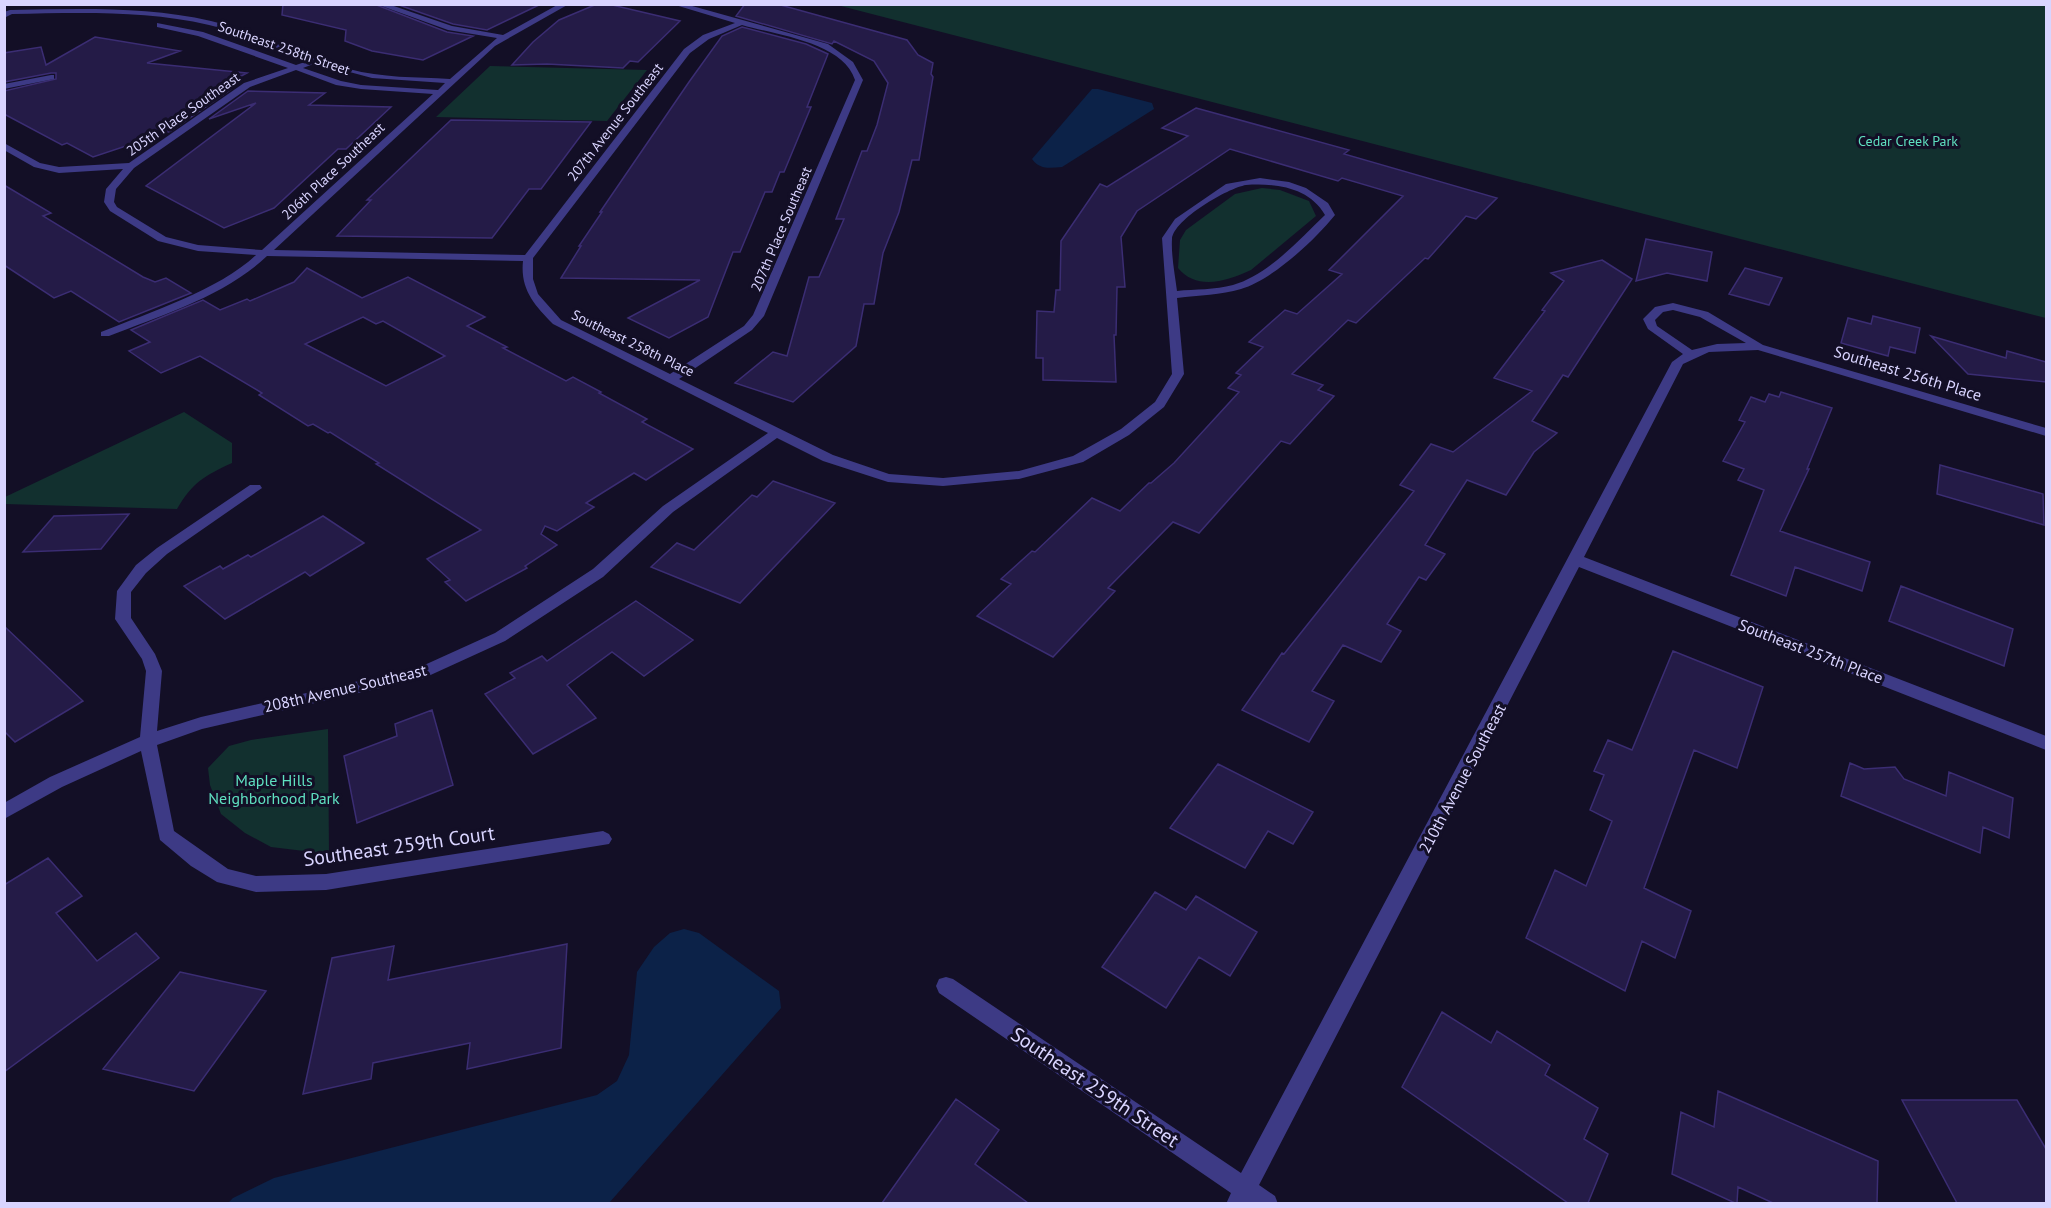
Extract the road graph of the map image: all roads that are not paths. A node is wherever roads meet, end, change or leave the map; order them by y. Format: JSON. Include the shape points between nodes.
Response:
{"nodes":[{"id":1,"x":16,"y":4,"type":"edge"},
{"id":2,"x":28,"y":4,"type":"edge"},
{"id":3,"x":379,"y":4,"type":"edge"},
{"id":4,"x":566,"y":4,"type":"edge"},
{"id":5,"x":675,"y":4,"type":"edge"},
{"id":6,"x":7,"y":14,"type":"edge"},
{"id":7,"x":28,"y":21,"type":"dead end"},
{"id":8,"x":114,"y":21,"type":"dead end"},
{"id":9,"x":4,"y":22,"type":"edge"},
{"id":10,"x":16,"y":22,"type":"dead end"},
{"id":11,"x":741,"y":23,"type":"junction"},
{"id":12,"x":146,"y":24,"type":"dead end"},
{"id":13,"x":503,"y":37,"type":"junction"},
{"id":14,"x":315,"y":61,"type":"junction"},
{"id":15,"x":293,"y":67,"type":"junction"},
{"id":16,"x":51,"y":77,"type":"dead end"},
{"id":17,"x":451,"y":81,"type":"junction"},
{"id":18,"x":4,"y":87,"type":"edge"},
{"id":19,"x":438,"y":92,"type":"junction"},
{"id":20,"x":4,"y":146,"type":"edge"},
{"id":21,"x":131,"y":166,"type":"junction"},
{"id":22,"x":264,"y":253,"type":"junction"},
{"id":23,"x":528,"y":258,"type":"junction"},
{"id":24,"x":1172,"y":295,"type":"junction"},
{"id":25,"x":105,"y":334,"type":"dead end"},
{"id":26,"x":1760,"y":347,"type":"junction"},
{"id":27,"x":1690,"y":354,"type":"junction"},
{"id":28,"x":672,"y":378,"type":"junction"},
{"id":29,"x":777,"y":432,"type":"junction"},
{"id":30,"x":2046,"y":432,"type":"edge"},
{"id":31,"x":255,"y":488,"type":"dead end"},
{"id":32,"x":1576,"y":560,"type":"junction"},
{"id":33,"x":148,"y":741,"type":"junction"},
{"id":34,"x":2046,"y":743,"type":"edge"},
{"id":35,"x":4,"y":812,"type":"edge"},
{"id":36,"x":603,"y":839,"type":"dead end"},
{"id":37,"x":946,"y":986,"type":"dead end"},
{"id":38,"x":1240,"y":1196,"type":"edge"},
{"id":39,"x":1267,"y":1203,"type":"edge"}],
"edges":[{"from":1,"to":6,"type":"street"},
{"from":2,"to":6,"type":"street"},
{"from":3,"to":13,"type":"street","via":[[451,28]]},
{"from":4,"to":13,"type":"street","name":"206th Place Southeast"},
{"from":5,"to":11,"type":"street"},
{"from":6,"to":14,"type":"street","name":"Southeast 258th Street","via":[[101,11],[182,18],[233,30]]},
{"from":7,"to":8,"type":"street"},
{"from":9,"to":10,"type":"street"},
{"from":11,"to":23,"type":"street","name":"207th Avenue Southeast","via":[[706,37],[687,51]]},
{"from":11,"to":28,"type":"street","name":"207th Place Southeast","via":[[825,46],[845,56],[856,68],[859,80],[758,316],[748,328]]},
{"from":12,"to":15,"type":"street","name":"Southeast 258th Street","via":[[200,34]]},
{"from":13,"to":17,"type":"street","name":"206th Place Southeast"},
{"from":14,"to":15,"type":"street","name":"205th Place Southeast"},
{"from":14,"to":17,"type":"street","name":"Southeast 258th Street","via":[[374,76]]},
{"from":15,"to":19,"type":"street","name":"Southeast 258th Street","via":[[361,87]]},
{"from":15,"to":21,"type":"street","name":"205th Place Southeast","via":[[247,85]]},
{"from":16,"to":18,"type":"street"},
{"from":17,"to":19,"type":"street","name":"206th Place Southeast"},
{"from":19,"to":22,"type":"street","name":"206th Place Southeast"},
{"from":20,"to":21,"type":"street","via":[[37,165],[59,170]]},
{"from":21,"to":22,"type":"street","name":"205th Place Southeast","via":[[111,189],[109,202],[114,209],[162,239],[179,244]]},
{"from":22,"to":23,"type":"street"},
{"from":22,"to":25,"type":"street","name":"206th Place Southeast","via":[[228,280]]},
{"from":23,"to":28,"type":"street","name":"Southeast 258th Place","via":[[526,277],[535,300],[557,322]]},
{"from":24,"to":24,"type":"street","name":"Southeast 258th Place","via":[[1169,232],[1228,186],[1249,182],[1286,184],[1307,192],[1328,208],[1330,215],[1319,226],[1256,279],[1234,287]]},
{"from":24,"to":29,"type":"street","name":"Southeast 258th Place","via":[[1178,374],[1160,405],[1125,432],[1078,459],[1019,475],[943,482],[888,478],[828,458]]},
{"from":26,"to":27,"type":"street","name":"Southeast 256th Place","via":[[1715,347]]},
{"from":26,"to":27,"type":"street","name":"Southeast 256th Place","via":[[1705,313],[1690,309],[1662,309],[1653,313],[1649,320],[1652,327]]},
{"from":26,"to":30,"type":"street","name":"Southeast 256th Place"},
{"from":27,"to":32,"type":"street","name":"210th Avenue Southeast","via":[[1678,362]]},
{"from":28,"to":29,"type":"street","name":"Southeast 258th Place"},
{"from":29,"to":33,"type":"street","name":"208th Avenue Southeast","via":[[668,509],[598,573],[500,637],[424,672],[201,723]]},
{"from":31,"to":33,"type":"street","name":"Southeast 259th Court","via":[[162,551],[124,591],[123,619],[154,671]]},
{"from":32,"to":34,"type":"street","name":"Southeast 257th Place"},
{"from":32,"to":38,"type":"street","name":"210th Avenue Southeast"},
{"from":33,"to":35,"type":"street","name":"208th Avenue Southeast","via":[[56,782]]},
{"from":33,"to":36,"type":"street","name":"Southeast 259th Court","via":[[166,835],[225,876],[256,884],[326,882]]},
{"from":37,"to":38,"type":"street","name":"Southeast 259th Street"},
{"from":38,"to":39,"type":"street"}]}
